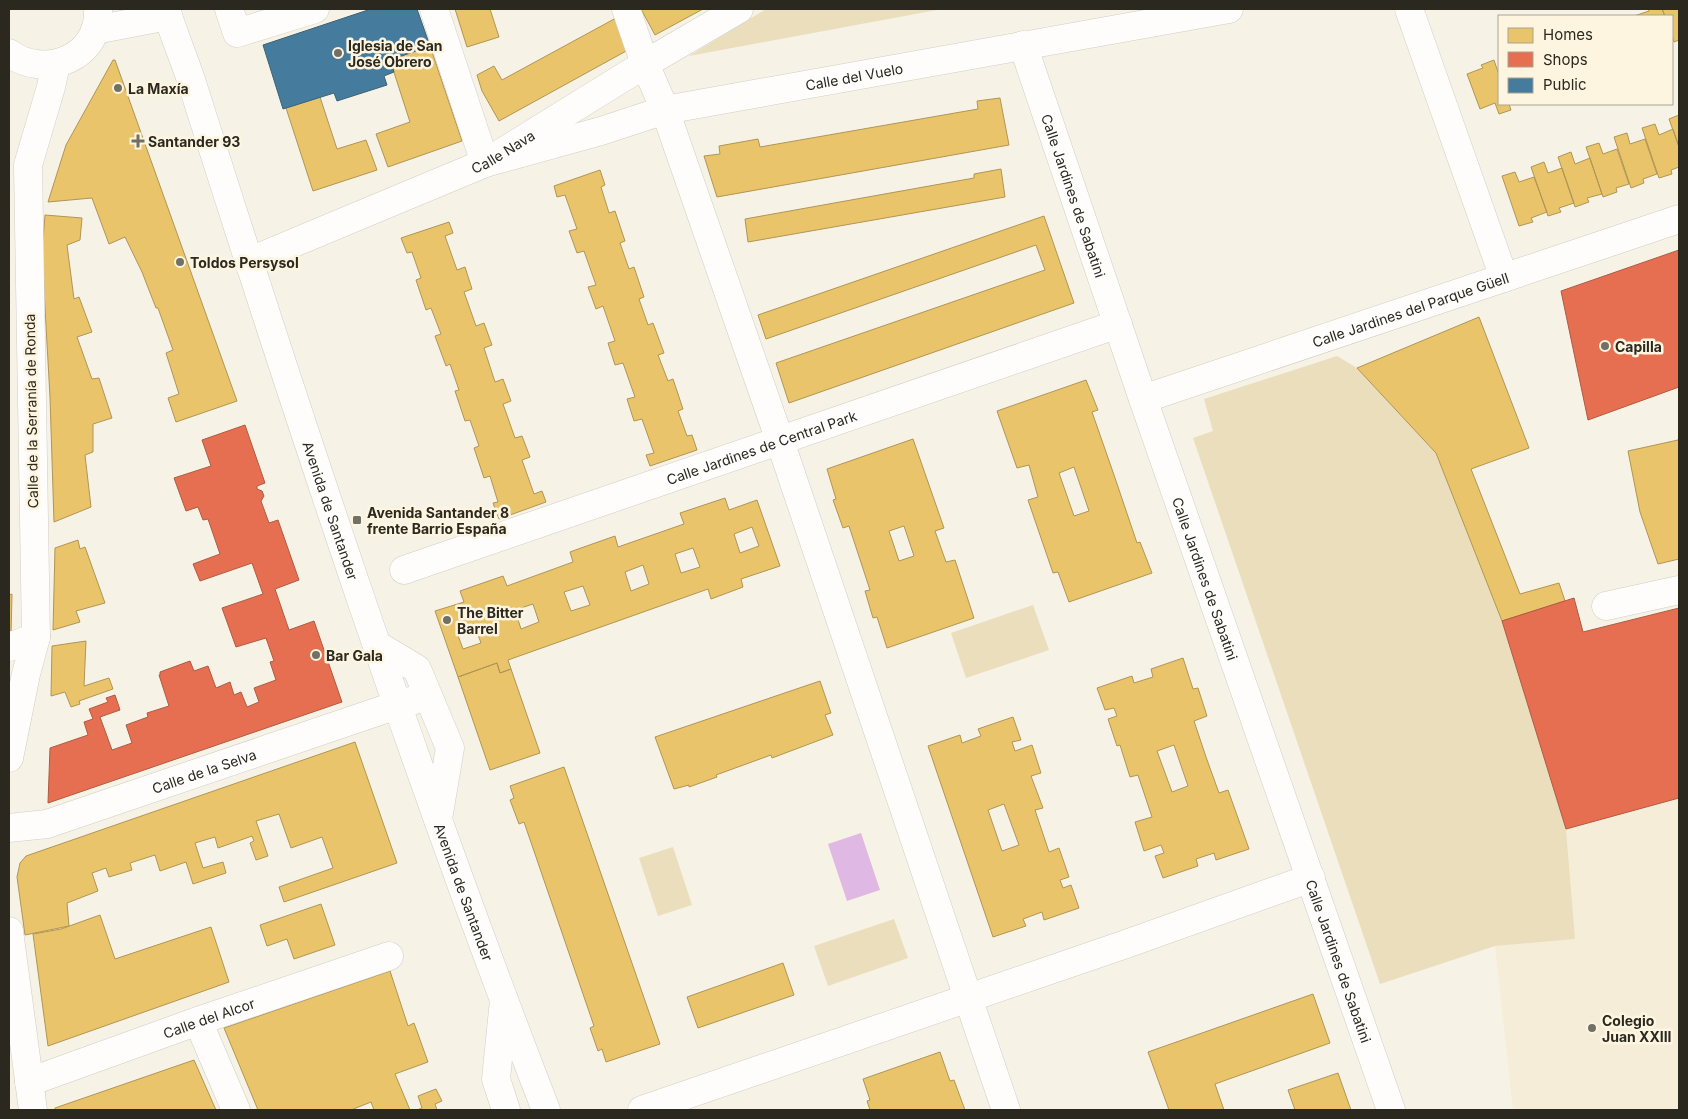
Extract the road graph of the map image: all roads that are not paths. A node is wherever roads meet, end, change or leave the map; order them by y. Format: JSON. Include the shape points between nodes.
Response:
{"nodes":[{"id":1,"x":314,"y":9,"type":"edge"},
{"id":2,"x":434,"y":9,"type":"edge"},
{"id":3,"x":626,"y":9,"type":"edge"},
{"id":4,"x":739,"y":9,"type":"edge"},
{"id":5,"x":1229,"y":9,"type":"edge"},
{"id":6,"x":1409,"y":9,"type":"edge"},
{"id":7,"x":166,"y":11,"type":"edge"},
{"id":8,"x":96,"y":19,"type":"edge"},
{"id":9,"x":233,"y":21,"type":"edge"},
{"id":10,"x":1023,"y":45,"type":"junction"},
{"id":11,"x":11,"y":61,"type":"edge"},
{"id":12,"x":56,"y":64,"type":"junction"},
{"id":13,"x":645,"y":64,"type":"junction"},
{"id":14,"x":666,"y":110,"type":"junction"},
{"id":15,"x":15,"y":162,"type":"edge"},
{"id":16,"x":485,"y":163,"type":"junction"},
{"id":17,"x":1679,"y":219,"type":"edge"},
{"id":18,"x":248,"y":262,"type":"junction"},
{"id":19,"x":1504,"y":278,"type":"junction"},
{"id":20,"x":1118,"y":324,"type":"junction"},
{"id":21,"x":1143,"y":399,"type":"junction"},
{"id":22,"x":780,"y":441,"type":"junction"},
{"id":23,"x":404,"y":570,"type":"dead end"},
{"id":24,"x":1679,"y":590,"type":"edge"},
{"id":25,"x":1606,"y":606,"type":"dead end"},
{"id":26,"x":36,"y":637,"type":"junction"},
{"id":27,"x":377,"y":645,"type":"junction"},
{"id":28,"x":9,"y":647,"type":"edge"},
{"id":29,"x":428,"y":696,"type":"junction"},
{"id":30,"x":9,"y":698,"type":"edge"},
{"id":31,"x":397,"y":705,"type":"junction"},
{"id":32,"x":15,"y":728,"type":"junction"},
{"id":33,"x":9,"y":758,"type":"edge"},
{"id":34,"x":438,"y":819,"type":"junction"},
{"id":35,"x":9,"y":828,"type":"edge"},
{"id":36,"x":1311,"y":878,"type":"junction"},
{"id":37,"x":9,"y":931,"type":"edge"},
{"id":38,"x":389,"y":956,"type":"dead end"},
{"id":39,"x":968,"y":998,"type":"junction"},
{"id":40,"x":504,"y":1000,"type":"junction"},
{"id":41,"x":198,"y":1022,"type":"junction"},
{"id":42,"x":29,"y":1082,"type":"junction"},
{"id":43,"x":33,"y":1110,"type":"edge"},
{"id":44,"x":236,"y":1110,"type":"edge"},
{"id":45,"x":506,"y":1110,"type":"edge"},
{"id":46,"x":546,"y":1110,"type":"edge"},
{"id":47,"x":642,"y":1110,"type":"edge"},
{"id":48,"x":1006,"y":1110,"type":"edge"},
{"id":49,"x":1391,"y":1110,"type":"edge"}],
"edges":[{"from":1,"to":9,"type":"street"},
{"from":2,"to":16,"type":"street"},
{"from":3,"to":13,"type":"street"},
{"from":4,"to":13,"type":"street","name":"Calle Nava"},
{"from":5,"to":10,"type":"street","name":"Calle del Vuelo"},
{"from":6,"to":19,"type":"street"},
{"from":7,"to":8,"type":"street"},
{"from":7,"to":18,"type":"street","name":"Avenida de Santander","via":[[191,79]]},
{"from":8,"to":12,"type":"street","via":[[89,41],[81,51]]},
{"from":10,"to":14,"type":"street","name":"Calle del Vuelo"},
{"from":10,"to":20,"type":"street","name":"Calle Jardines de Sabatini"},
{"from":11,"to":12,"type":"street","via":[[42,66]]},
{"from":12,"to":15,"type":"street","name":"Calle de la Serranía de Ronda","via":[[51,87]]},
{"from":13,"to":14,"type":"street"},
{"from":13,"to":16,"type":"street","name":"Calle Nava"},
{"from":14,"to":16,"type":"street","name":"Calle del Vuelo"},
{"from":14,"to":22,"type":"street"},
{"from":15,"to":26,"type":"street","name":"Calle de la Serranía de Ronda"},
{"from":16,"to":18,"type":"street","name":"Calle Nava"},
{"from":17,"to":19,"type":"street","name":"Calle Jardines del Parque Güell"},
{"from":18,"to":27,"type":"street","name":"Avenida de Santander"},
{"from":19,"to":21,"type":"street","name":"Calle Jardines del Parque Güell"},
{"from":20,"to":21,"type":"street","name":"Calle Jardines de Sabatini"},
{"from":20,"to":22,"type":"street","name":"Calle Jardines de Central Park"},
{"from":21,"to":36,"type":"street","name":"Calle Jardines de Sabatini"},
{"from":22,"to":23,"type":"street","name":"Calle Jardines de Central Park"},
{"from":22,"to":39,"type":"street"},
{"from":24,"to":25,"type":"street"},
{"from":26,"to":28,"type":"street"},
{"from":26,"to":32,"type":"street","name":"Calle de la Serranía de Ronda"},
{"from":27,"to":29,"type":"street","via":[[417,669]]},
{"from":27,"to":31,"type":"street","name":"Avenida de Santander"},
{"from":29,"to":31,"type":"street","name":"Calle de la Selva"},
{"from":29,"to":34,"type":"street","via":[[450,748]]},
{"from":30,"to":32,"type":"street"},
{"from":31,"to":34,"type":"street","name":"Avenida de Santander"},
{"from":31,"to":35,"type":"street","name":"Calle de la Selva","via":[[47,824]]},
{"from":32,"to":33,"type":"street","name":"Calle de la Serranía de Ronda"},
{"from":34,"to":40,"type":"street","name":"Avenida de Santander"},
{"from":36,"to":39,"type":"street"},
{"from":36,"to":49,"type":"street","name":"Calle Jardines de Sabatini"},
{"from":37,"to":42,"type":"street"},
{"from":38,"to":41,"type":"street","name":"Calle del Alcor"},
{"from":39,"to":47,"type":"street"},
{"from":39,"to":48,"type":"street"},
{"from":40,"to":45,"type":"street","name":"Avenida de Santander","via":[[496,1079]]},
{"from":40,"to":46,"type":"street","name":"Avenida de Santander"},
{"from":41,"to":42,"type":"street","name":"Calle del Alcor"},
{"from":41,"to":44,"type":"street"},
{"from":42,"to":43,"type":"street"}]}
